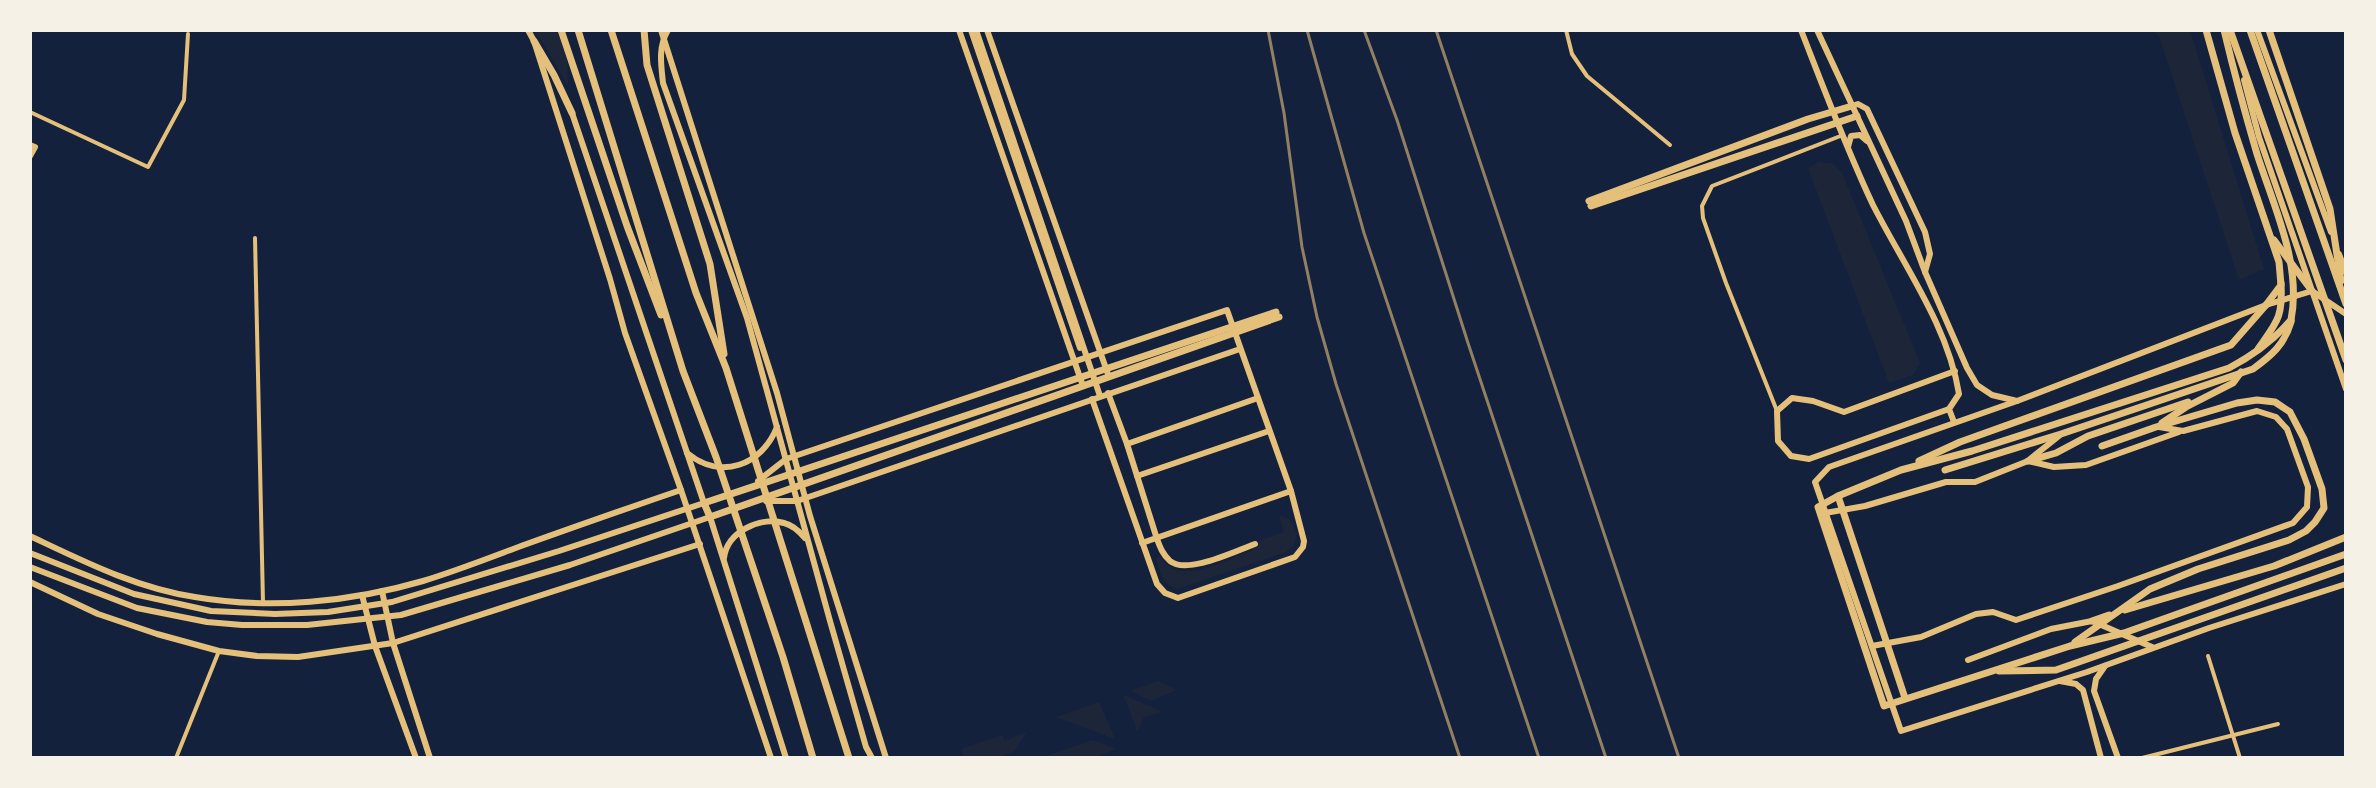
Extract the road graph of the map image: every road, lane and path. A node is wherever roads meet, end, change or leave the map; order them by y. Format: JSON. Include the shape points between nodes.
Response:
{"nodes":[{"id":1,"x":528,"y":30,"type":"edge"},
{"id":2,"x":561,"y":30,"type":"edge"},
{"id":3,"x":578,"y":30,"type":"edge"},
{"id":4,"x":611,"y":30,"type":"edge"},
{"id":5,"x":644,"y":30,"type":"edge"},
{"id":6,"x":668,"y":30,"type":"edge"},
{"id":7,"x":959,"y":30,"type":"edge"},
{"id":8,"x":974,"y":30,"type":"edge"},
{"id":9,"x":987,"y":30,"type":"edge"},
{"id":10,"x":1566,"y":30,"type":"edge"},
{"id":11,"x":1801,"y":30,"type":"edge"},
{"id":12,"x":1817,"y":30,"type":"edge"},
{"id":13,"x":2206,"y":30,"type":"edge"},
{"id":14,"x":2229,"y":30,"type":"edge"},
{"id":15,"x":2250,"y":30,"type":"edge"},
{"id":16,"x":2257,"y":30,"type":"edge"},
{"id":17,"x":2269,"y":30,"type":"edge"},
{"id":18,"x":188,"y":34,"type":"dead end"},
{"id":19,"x":662,"y":34,"type":"edge"},
{"id":20,"x":534,"y":41,"type":"junction"},
{"id":21,"x":1852,"y":106,"type":"junction"},
{"id":22,"x":1834,"y":111,"type":"junction"},
{"id":23,"x":30,"y":112,"type":"edge"},
{"id":24,"x":572,"y":113,"type":"joint"},
{"id":25,"x":1857,"y":116,"type":"junction"},
{"id":26,"x":1838,"y":122,"type":"junction"},
{"id":27,"x":1843,"y":135,"type":"junction"},
{"id":28,"x":1870,"y":143,"type":"junction"},
{"id":29,"x":30,"y":145,"type":"edge"},
{"id":30,"x":1670,"y":145,"type":"dead end"},
{"id":31,"x":1848,"y":154,"type":"junction"},
{"id":32,"x":30,"y":156,"type":"edge"},
{"id":33,"x":2270,"y":235,"type":"junction"},
{"id":34,"x":255,"y":238,"type":"dead end"},
{"id":35,"x":1925,"y":272,"type":"junction"},
{"id":36,"x":2346,"y":273,"type":"edge"},
{"id":37,"x":2281,"y":283,"type":"junction"},
{"id":38,"x":2312,"y":291,"type":"junction"},
{"id":39,"x":2282,"y":301,"type":"junction"},
{"id":40,"x":2345,"y":301,"type":"edge"},
{"id":41,"x":2266,"y":305,"type":"junction"},
{"id":42,"x":2346,"y":314,"type":"edge"},
{"id":43,"x":1278,"y":315,"type":"dead end"},
{"id":44,"x":2291,"y":320,"type":"junction"},
{"id":45,"x":1240,"y":349,"type":"junction"},
{"id":46,"x":1086,"y":358,"type":"junction"},
{"id":47,"x":2346,"y":360,"type":"edge"},
{"id":48,"x":726,"y":368,"type":"junction"},
{"id":49,"x":683,"y":371,"type":"junction"},
{"id":50,"x":1955,"y":371,"type":"junction"},
{"id":51,"x":1108,"y":373,"type":"junction"},
{"id":52,"x":1081,"y":382,"type":"junction"},
{"id":53,"x":2346,"y":389,"type":"edge"},
{"id":54,"x":1104,"y":394,"type":"junction"},
{"id":55,"x":2209,"y":396,"type":"junction"},
{"id":56,"x":1258,"y":398,"type":"junction"},
{"id":57,"x":1092,"y":399,"type":"junction"},
{"id":58,"x":2017,"y":401,"type":"junction"},
{"id":59,"x":1949,"y":409,"type":"junction"},
{"id":60,"x":1777,"y":411,"type":"junction"},
{"id":61,"x":1954,"y":422,"type":"junction"},
{"id":62,"x":777,"y":427,"type":"junction"},
{"id":63,"x":2156,"y":427,"type":"junction"},
{"id":64,"x":1269,"y":431,"type":"junction"},
{"id":65,"x":2183,"y":431,"type":"junction"},
{"id":66,"x":2061,"y":434,"type":"junction"},
{"id":67,"x":1127,"y":444,"type":"junction"},
{"id":68,"x":2102,"y":446,"type":"dead end"},
{"id":69,"x":687,"y":453,"type":"junction"},
{"id":70,"x":786,"y":459,"type":"junction"},
{"id":71,"x":2028,"y":461,"type":"junction"},
{"id":72,"x":1901,"y":470,"type":"junction"},
{"id":73,"x":1945,"y":470,"type":"dead end"},
{"id":74,"x":790,"y":474,"type":"junction"},
{"id":75,"x":1137,"y":476,"type":"junction"},
{"id":76,"x":793,"y":487,"type":"junction"},
{"id":77,"x":749,"y":488,"type":"junction"},
{"id":78,"x":681,"y":490,"type":"junction"},
{"id":79,"x":1291,"y":491,"type":"junction"},
{"id":80,"x":1838,"y":496,"type":"junction"},
{"id":81,"x":754,"y":501,"type":"junction"},
{"id":82,"x":797,"y":501,"type":"junction"},
{"id":83,"x":704,"y":503,"type":"junction"},
{"id":84,"x":1825,"y":513,"type":"junction"},
{"id":85,"x":710,"y":517,"type":"junction"},
{"id":86,"x":30,"y":536,"type":"edge"},
{"id":87,"x":2346,"y":537,"type":"edge"},
{"id":88,"x":1157,"y":539,"type":"junction"},
{"id":89,"x":808,"y":540,"type":"junction"},
{"id":90,"x":1142,"y":543,"type":"junction"},
{"id":91,"x":700,"y":544,"type":"junction"},
{"id":92,"x":1255,"y":544,"type":"dead end"},
{"id":93,"x":30,"y":553,"type":"edge"},
{"id":94,"x":2346,"y":554,"type":"edge"},
{"id":95,"x":724,"y":562,"type":"junction"},
{"id":96,"x":30,"y":567,"type":"edge"},
{"id":97,"x":2346,"y":568,"type":"edge"},
{"id":98,"x":30,"y":582,"type":"edge"},
{"id":99,"x":2346,"y":584,"type":"edge"},
{"id":100,"x":382,"y":591,"type":"junction"},
{"id":101,"x":362,"y":595,"type":"junction"},
{"id":102,"x":263,"y":603,"type":"junction"},
{"id":103,"x":2092,"y":621,"type":"junction"},
{"id":104,"x":393,"y":643,"type":"junction"},
{"id":105,"x":375,"y":646,"type":"junction"},
{"id":106,"x":1872,"y":646,"type":"junction"},
{"id":107,"x":2070,"y":646,"type":"junction"},
{"id":108,"x":2153,"y":648,"type":"junction"},
{"id":109,"x":219,"y":651,"type":"junction"},
{"id":110,"x":2208,"y":656,"type":"dead end"},
{"id":111,"x":1968,"y":660,"type":"dead end"},
{"id":112,"x":2105,"y":666,"type":"junction"},
{"id":113,"x":1989,"y":672,"type":"junction"},
{"id":114,"x":2060,"y":681,"type":"junction"},
{"id":115,"x":1905,"y":698,"type":"junction"},
{"id":116,"x":2278,"y":724,"type":"dead end"},
{"id":117,"x":2233,"y":735,"type":"junction"},
{"id":118,"x":176,"y":758,"type":"edge"},
{"id":119,"x":416,"y":758,"type":"edge"},
{"id":120,"x":430,"y":758,"type":"edge"},
{"id":121,"x":771,"y":758,"type":"edge"},
{"id":122,"x":786,"y":758,"type":"edge"},
{"id":123,"x":813,"y":758,"type":"edge"},
{"id":124,"x":851,"y":758,"type":"edge"},
{"id":125,"x":872,"y":758,"type":"edge"},
{"id":126,"x":886,"y":758,"type":"edge"},
{"id":127,"x":2101,"y":758,"type":"edge"},
{"id":128,"x":2118,"y":758,"type":"edge"},
{"id":129,"x":2142,"y":758,"type":"edge"},
{"id":130,"x":2240,"y":758,"type":"edge"}],
"edges":[{"from":1,"to":20,"type":"main road"},
{"from":2,"to":49,"type":"main road"},
{"from":3,"to":49,"type":"main road"},
{"from":4,"to":48,"type":"main road","via":[[696,293]]},
{"from":5,"to":48,"type":"main road","via":[[647,65],[710,264]]},
{"from":6,"to":19,"type":"main road"},
{"from":7,"to":52,"type":"main road"},
{"from":8,"to":46,"type":"main road"},
{"from":9,"to":51,"type":"main road"},
{"from":10,"to":30,"type":"street","via":[[1572,54],[1587,76]]},
{"from":11,"to":22,"type":"main road"},
{"from":12,"to":21,"type":"main road"},
{"from":13,"to":33,"type":"main road"},
{"from":14,"to":38,"type":"main road"},
{"from":14,"to":44,"type":"main road","via":[[2257,152],[2285,240],[2296,298]]},
{"from":14,"to":47,"type":"main road"},
{"from":15,"to":40,"type":"main road"},
{"from":16,"to":36,"type":"main road"},
{"from":17,"to":40,"type":"main road","via":[[2330,209]]},
{"from":18,"to":23,"type":"street","via":[[184,100],[148,167]]},
{"from":19,"to":62,"type":"main road","via":[[663,83],[747,318]]},
{"from":19,"to":126,"type":"main road"},
{"from":20,"to":24,"type":"main road"},
{"from":20,"to":78,"type":"main road","via":[[625,333]]},
{"from":21,"to":22,"type":"main road"},
{"from":21,"to":25,"type":"main road"},
{"from":21,"to":35,"type":"main road","via":[[1867,109],[1925,232],[1930,254]]},
{"from":22,"to":26,"type":"main road"},
{"from":22,"to":26,"type":"main road","via":[[1590,203]]},
{"from":24,"to":69,"type":"main road"},
{"from":25,"to":26,"type":"main road"},
{"from":25,"to":28,"type":"main road"},
{"from":26,"to":27,"type":"main road"},
{"from":27,"to":31,"type":"main road"},
{"from":27,"to":60,"type":"street","via":[[1712,186],[1702,206]]},
{"from":28,"to":31,"type":"main road","via":[[1860,135],[1851,136]]},
{"from":28,"to":35,"type":"main road"},
{"from":29,"to":32,"type":"main road","via":[[35,147]]},
{"from":31,"to":50,"type":"main road","via":[[1926,301]]},
{"from":33,"to":37,"type":"main road"},
{"from":33,"to":38,"type":"main road"},
{"from":34,"to":102,"type":"street"},
{"from":35,"to":58,"type":"main road","via":[[1977,385]]},
{"from":37,"to":39,"type":"main road"},
{"from":37,"to":41,"type":"main road"},
{"from":38,"to":39,"type":"main road"},
{"from":38,"to":42,"type":"main road"},
{"from":38,"to":53,"type":"main road"},
{"from":39,"to":41,"type":"main road"},
{"from":39,"to":55,"type":"main road","via":[[2280,318],[2233,383]]},
{"from":41,"to":58,"type":"main road"},
{"from":41,"to":72,"type":"main road","via":[[2231,345],[1960,442]]},
{"from":43,"to":51,"type":"main road"},
{"from":44,"to":66,"type":"main road","via":[[2276,352],[2253,369]]},
{"from":44,"to":72,"type":"main road","via":[[2259,352],[2229,368]]},
{"from":45,"to":46,"type":"main road","via":[[1227,310]]},
{"from":45,"to":54,"type":"main road"},
{"from":45,"to":56,"type":"main road"},
{"from":46,"to":54,"type":"main road"},
{"from":46,"to":70,"type":"main road"},
{"from":48,"to":124,"type":"main road"},
{"from":49,"to":123,"type":"main road"},
{"from":50,"to":59,"type":"main road","via":[[1959,394]]},
{"from":50,"to":60,"type":"main road","via":[[1844,412],[1792,398]]},
{"from":51,"to":52,"type":"main road"},
{"from":52,"to":74,"type":"main road"},
{"from":52,"to":76,"type":"main road","via":[[1061,394]]},
{"from":54,"to":57,"type":"main road"},
{"from":54,"to":67,"type":"main road"},
{"from":55,"to":63,"type":"main road"},
{"from":55,"to":71,"type":"main road"},
{"from":56,"to":64,"type":"main road"},
{"from":56,"to":67,"type":"main road"},
{"from":57,"to":82,"type":"main road"},
{"from":57,"to":90,"type":"main road"},
{"from":58,"to":61,"type":"main road"},
{"from":59,"to":60,"type":"main road","via":[[1809,459],[1791,456],[1778,441]]},
{"from":59,"to":61,"type":"main road"},
{"from":61,"to":84,"type":"main road","via":[[1829,467],[1815,482]]},
{"from":62,"to":69,"type":"main road","via":[[771,442],[746,463],[712,466]]},
{"from":62,"to":70,"type":"main road"},
{"from":63,"to":65,"type":"main road"},
{"from":63,"to":68,"type":"main road"},
{"from":63,"to":107,"type":"main road","via":[[2257,400],[2275,402],[2290,412],[2304,439],[2324,508],[2306,531],[2289,540],[2150,589]]},
{"from":64,"to":75,"type":"main road"},
{"from":64,"to":79,"type":"main road"},
{"from":65,"to":71,"type":"main road","via":[[2086,465],[2054,467]]},
{"from":65,"to":106,"type":"main road","via":[[2257,411],[2276,417],[2287,429],[2308,487],[2307,507],[2293,523],[2016,620],[1993,612],[1976,614],[1921,637]]},
{"from":66,"to":71,"type":"main road"},
{"from":66,"to":73,"type":"main road"},
{"from":67,"to":75,"type":"main road"},
{"from":69,"to":83,"type":"main road"},
{"from":70,"to":74,"type":"main road"},
{"from":70,"to":77,"type":"main road"},
{"from":71,"to":84,"type":"main road","via":[[1975,482],[1946,482]]},
{"from":72,"to":80,"type":"main road"},
{"from":74,"to":76,"type":"main road"},
{"from":74,"to":77,"type":"main road"},
{"from":75,"to":88,"type":"main road"},
{"from":76,"to":81,"type":"main road"},
{"from":76,"to":82,"type":"main road"},
{"from":77,"to":83,"type":"main road"},
{"from":78,"to":91,"type":"main road"},
{"from":78,"to":100,"type":"main road"},
{"from":79,"to":88,"type":"main road"},
{"from":79,"to":90,"type":"main road","via":[[1304,541],[1295,557],[1178,598],[1157,584]]},
{"from":80,"to":115,"type":"main road"},
{"from":80,"to":115,"type":"main road","via":[[1818,507],[1884,706]]},
{"from":81,"to":82,"type":"main road"},
{"from":81,"to":85,"type":"main road"},
{"from":82,"to":89,"type":"main road"},
{"from":83,"to":85,"type":"main road"},
{"from":83,"to":93,"type":"main road","via":[[392,602],[328,612],[211,611],[134,594]]},
{"from":84,"to":106,"type":"main road"},
{"from":85,"to":95,"type":"main road"},
{"from":85,"to":96,"type":"main road","via":[[401,615],[307,625],[207,622],[137,608]]},
{"from":86,"to":102,"type":"main road","via":[[158,589]]},
{"from":87,"to":103,"type":"main road","via":[[2274,566]]},
{"from":88,"to":90,"type":"main road"},
{"from":88,"to":92,"type":"main road","via":[[1171,563],[1181,566]]},
{"from":89,"to":95,"type":"main road","via":[[783,522],[763,521],[736,535]]},
{"from":89,"to":125,"type":"main road"},
{"from":91,"to":104,"type":"main road"},
{"from":91,"to":121,"type":"main road"},
{"from":94,"to":107,"type":"main road","via":[[2124,633]]},
{"from":95,"to":122,"type":"main road"},
{"from":97,"to":113,"type":"main road","via":[[2056,670]]},
{"from":98,"to":109,"type":"main road","via":[[98,614]]},
{"from":99,"to":108,"type":"main road"},
{"from":100,"to":101,"type":"main road"},
{"from":100,"to":104,"type":"main road"},
{"from":101,"to":102,"type":"main road"},
{"from":101,"to":105,"type":"main road"},
{"from":103,"to":108,"type":"main road"},
{"from":103,"to":111,"type":"main road","via":[[2051,629]]},
{"from":104,"to":105,"type":"main road"},
{"from":104,"to":120,"type":"main road"},
{"from":105,"to":109,"type":"main road","via":[[298,657]]},
{"from":105,"to":119,"type":"main road"},
{"from":106,"to":114,"type":"main road","via":[[1901,731]]},
{"from":107,"to":113,"type":"main road"},
{"from":108,"to":112,"type":"main road"},
{"from":109,"to":118,"type":"street"},
{"from":110,"to":117,"type":"street"},
{"from":112,"to":114,"type":"main road"},
{"from":112,"to":128,"type":"main road","via":[[2094,691]]},
{"from":113,"to":115,"type":"main road"},
{"from":114,"to":127,"type":"main road","via":[[2083,690]]},
{"from":116,"to":117,"type":"street"},
{"from":117,"to":129,"type":"street"},
{"from":117,"to":130,"type":"street"}]}
